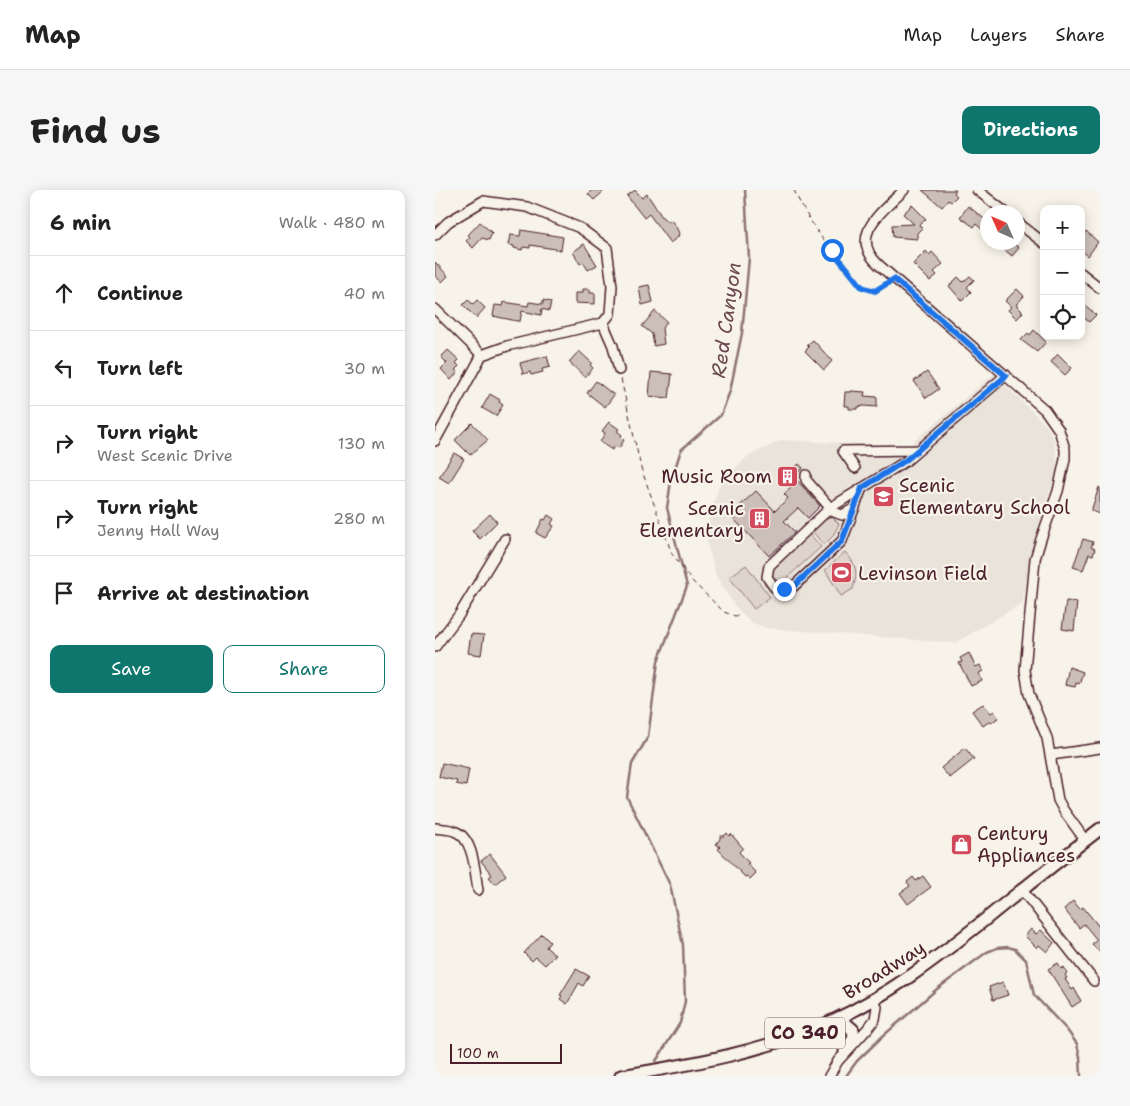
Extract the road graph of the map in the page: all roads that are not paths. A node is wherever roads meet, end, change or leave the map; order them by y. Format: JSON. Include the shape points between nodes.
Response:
{"nodes":[{"id":1,"x":904,"y":190,"type":"edge"},
{"id":2,"x":977,"y":190,"type":"edge"},
{"id":3,"x":996,"y":205,"type":"edge"},
{"id":4,"x":1025,"y":228,"type":"edge"},
{"id":5,"x":435,"y":235,"type":"edge"},
{"id":6,"x":1040,"y":240,"type":"edge"},
{"id":7,"x":1085,"y":276,"type":"edge"},
{"id":8,"x":1100,"y":288,"type":"edge"},
{"id":9,"x":435,"y":309,"type":"edge"},
{"id":10,"x":603,"y":324,"type":"junction"},
{"id":11,"x":482,"y":355,"type":"junction"},
{"id":12,"x":619,"y":370,"type":"road end"},
{"id":13,"x":1006,"y":376,"type":"junction"},
{"id":14,"x":435,"y":441,"type":"edge"},
{"id":15,"x":918,"y":450,"type":"junction"},
{"id":16,"x":855,"y":468,"type":"dead end"},
{"id":17,"x":806,"y":475,"type":"dead end"},
{"id":18,"x":862,"y":488,"type":"junction"},
{"id":19,"x":830,"y":508,"type":"junction"},
{"id":20,"x":855,"y":508,"type":"junction"},
{"id":21,"x":505,"y":539,"type":"dead end"},
{"id":22,"x":435,"y":646,"type":"edge"},
{"id":23,"x":1100,"y":748,"type":"edge"},
{"id":24,"x":1051,"y":755,"type":"junction"},
{"id":25,"x":435,"y":828,"type":"edge"},
{"id":26,"x":1100,"y":829,"type":"edge"},
{"id":27,"x":1085,"y":840,"type":"junction"},
{"id":28,"x":479,"y":890,"type":"dead end"},
{"id":29,"x":1022,"y":890,"type":"junction"},
{"id":30,"x":1094,"y":981,"type":"dead end"},
{"id":31,"x":874,"y":1000,"type":"junction"},
{"id":32,"x":828,"y":1024,"type":"junction"},
{"id":33,"x":845,"y":1052,"type":"junction"},
{"id":34,"x":621,"y":1076,"type":"edge"},
{"id":35,"x":829,"y":1076,"type":"edge"}],
"edges":[{"from":1,"to":13,"type":"street","via":[[874,220],[865,239],[867,253]]},
{"from":2,"to":3,"type":"street"},
{"from":4,"to":6,"type":"street"},
{"from":5,"to":10,"type":"street","via":[[448,222],[483,201],[527,207],[580,228],[607,248],[612,286],[610,314]]},
{"from":7,"to":8,"type":"street"},
{"from":9,"to":11,"type":"street"},
{"from":10,"to":11,"type":"street","via":[[507,346]]},
{"from":10,"to":12,"type":"street"},
{"from":11,"to":14,"type":"street"},
{"from":13,"to":15,"type":"street"},
{"from":13,"to":24,"type":"street","via":[[1053,420],[1065,449],[1063,476],[1035,559],[1025,670],[1029,694]]},
{"from":15,"to":16,"type":"street","via":[[843,451]]},
{"from":15,"to":18,"type":"street"},
{"from":17,"to":19,"type":"street","via":[[806,480]]},
{"from":18,"to":19,"type":"street"},
{"from":18,"to":20,"type":"street"},
{"from":19,"to":20,"type":"street","via":[[837,515]]},
{"from":19,"to":20,"type":"street","via":[[769,566],[767,577],[774,587],[794,586],[842,541]]},
{"from":21,"to":22,"type":"street","via":[[459,615]]},
{"from":23,"to":24,"type":"street"},
{"from":24,"to":27,"type":"street","via":[[1058,800]]},
{"from":25,"to":28,"type":"street","via":[[454,831],[465,839],[471,851]]},
{"from":26,"to":27,"type":"main road","name":"Broadway","number":"CO 340"},
{"from":27,"to":29,"type":"main road","name":"Broadway","number":"CO 340"},
{"from":29,"to":30,"type":"street"},
{"from":29,"to":31,"type":"main road","name":"Broadway","number":"CO 340","via":[[922,970]]},
{"from":31,"to":32,"type":"main road","name":"Broadway","number":"CO 340"},
{"from":31,"to":33,"type":"street","via":[[877,1007],[875,1019]]},
{"from":32,"to":33,"type":"main road","via":[[845,1023],[851,1027],[854,1038]]},
{"from":32,"to":34,"type":"main road","name":"Broadway","number":"CO 340","via":[[739,1054]]},
{"from":33,"to":35,"type":"street"}]}
